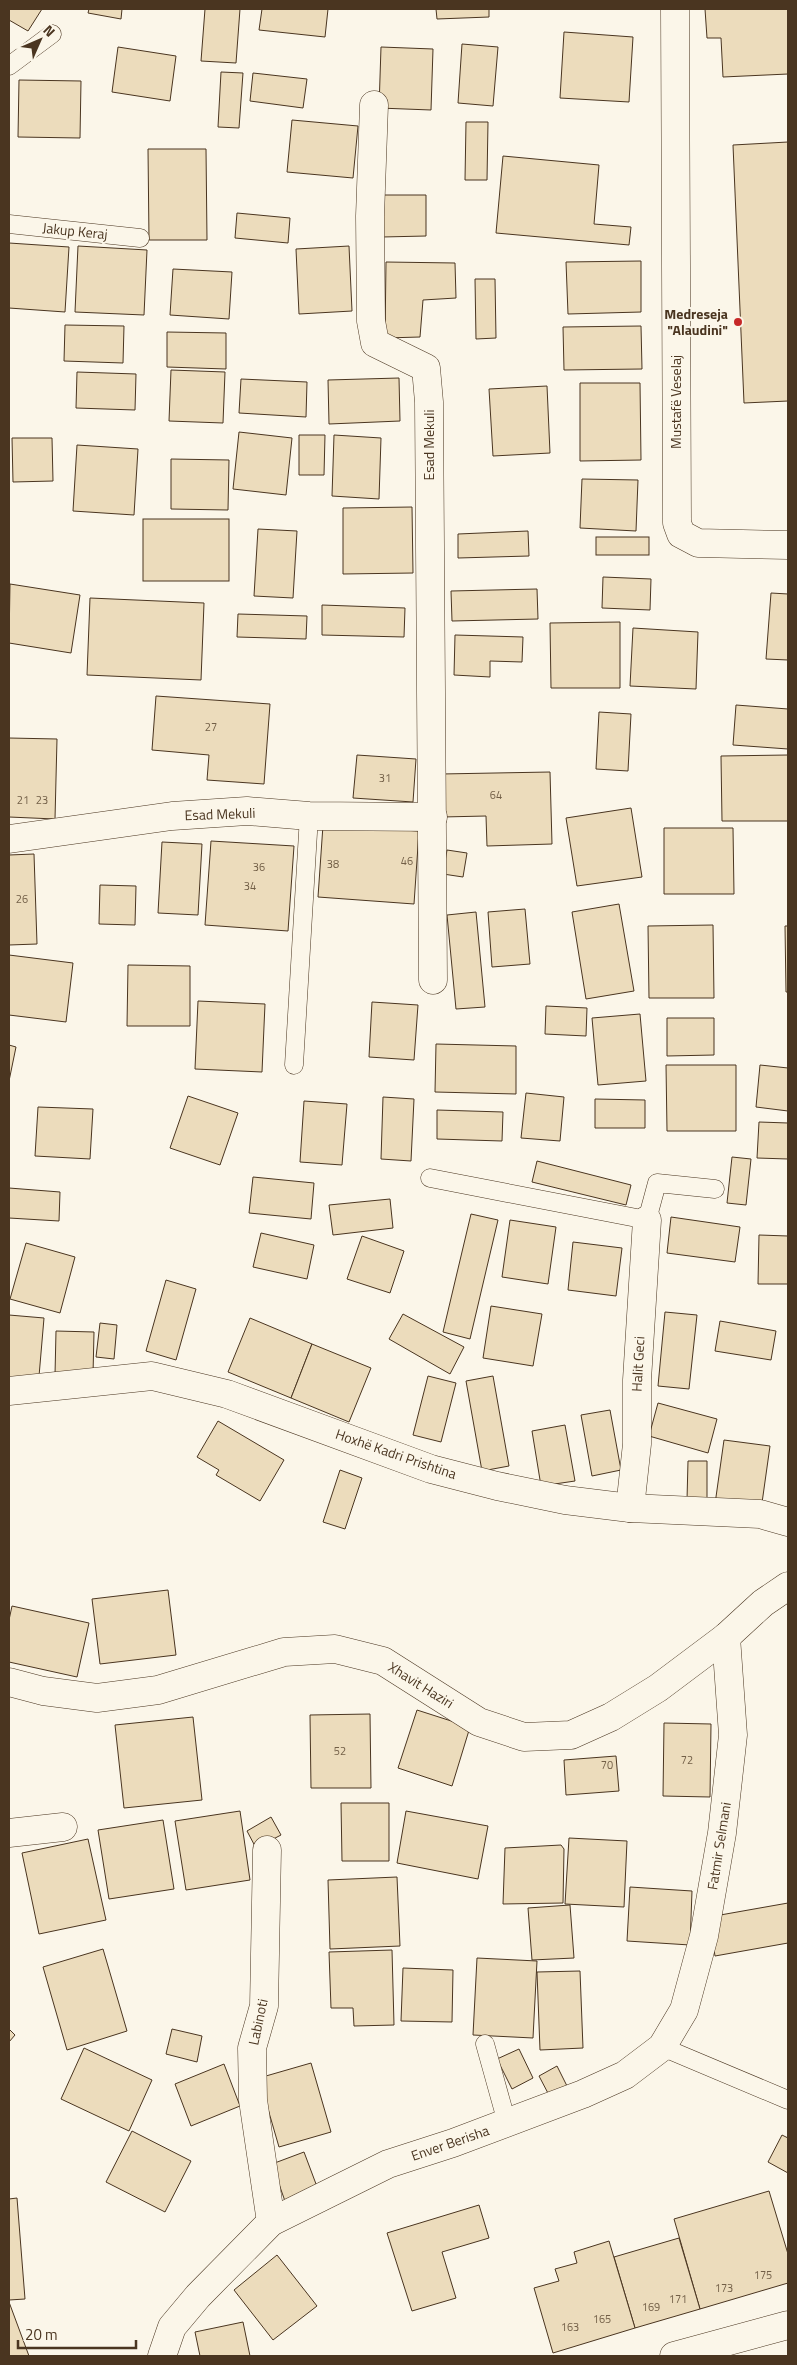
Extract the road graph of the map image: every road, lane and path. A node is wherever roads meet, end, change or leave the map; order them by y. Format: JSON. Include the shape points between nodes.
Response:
{"nodes":[{"id":1,"x":675,"y":9,"type":"edge"},
{"id":2,"x":52,"y":34,"type":"dead end"},
{"id":3,"x":9,"y":66,"type":"edge"},
{"id":4,"x":374,"y":105,"type":"dead end"},
{"id":5,"x":9,"y":224,"type":"edge"},
{"id":6,"x":140,"y":238,"type":"dead end"},
{"id":7,"x":788,"y":545,"type":"edge"},
{"id":8,"x":310,"y":816,"type":"junction"},
{"id":9,"x":433,"y":817,"type":"junction"},
{"id":10,"x":9,"y":839,"type":"edge"},
{"id":11,"x":433,"y":980,"type":"dead end"},
{"id":12,"x":294,"y":1065,"type":"dead end"},
{"id":13,"x":430,"y":1178,"type":"dead end"},
{"id":14,"x":715,"y":1188,"type":"dead end"},
{"id":15,"x":647,"y":1220,"type":"junction"},
{"id":16,"x":9,"y":1391,"type":"edge"},
{"id":17,"x":630,"y":1508,"type":"junction"},
{"id":18,"x":788,"y":1522,"type":"edge"},
{"id":19,"x":788,"y":1586,"type":"edge"},
{"id":20,"x":726,"y":1637,"type":"junction"},
{"id":21,"x":9,"y":1682,"type":"edge"},
{"id":22,"x":63,"y":1827,"type":"dead end"},
{"id":23,"x":9,"y":1833,"type":"edge"},
{"id":24,"x":267,"y":1850,"type":"dead end"},
{"id":25,"x":485,"y":2044,"type":"dead end"},
{"id":26,"x":662,"y":2047,"type":"junction"},
{"id":27,"x":788,"y":2100,"type":"edge"},
{"id":28,"x":507,"y":2123,"type":"junction"},
{"id":29,"x":271,"y":2222,"type":"junction"},
{"id":30,"x":788,"y":2325,"type":"edge"},
{"id":31,"x":162,"y":2356,"type":"edge"},
{"id":32,"x":674,"y":2356,"type":"edge"}],
"edges":[{"from":1,"to":7,"type":"street","name":"Mustafë Veselaj","via":[[677,523],[680,534],[698,543]]},
{"from":2,"to":3,"type":"lane"},
{"from":4,"to":9,"type":"street","name":"Esad Mekuli","via":[[370,216],[371,321],[375,343],[426,368]]},
{"from":5,"to":6,"type":"lane","name":"Jakup Keraj"},
{"from":8,"to":9,"type":"street","name":"Esad Mekuli"},
{"from":8,"to":10,"type":"street","name":"Esad Mekuli","via":[[247,811],[172,816]]},
{"from":8,"to":12,"type":"lane"},
{"from":9,"to":11,"type":"street","name":"Esad Mekuli"},
{"from":13,"to":15,"type":"lane"},
{"from":14,"to":15,"type":"lane","name":"Halit Geci","via":[[657,1183]]},
{"from":15,"to":17,"type":"street","name":"Halit Geci"},
{"from":16,"to":17,"type":"street","name":"Hoxhë Kadri Prishtina","via":[[152,1376],[227,1394],[432,1469],[565,1500]]},
{"from":17,"to":18,"type":"street","name":"Hoxhë Kadri Prishtina","via":[[760,1514]]},
{"from":19,"to":20,"type":"street","name":"Xhavit Haziri"},
{"from":20,"to":21,"type":"street","name":"Xhavit Haziri","via":[[658,1688],[611,1717],[571,1735],[524,1737],[479,1722],[383,1662],[335,1649],[284,1652],[158,1690],[97,1698],[43,1691]]},
{"from":20,"to":26,"type":"street","name":"Fatmir Selmani","via":[[733,1735],[722,1833],[704,1936],[684,2010]]},
{"from":22,"to":23,"type":"street"},
{"from":24,"to":29,"type":"street","name":"Labinoti","via":[[264,2006],[252,2048],[253,2100]]},
{"from":25,"to":28,"type":"lane"},
{"from":26,"to":27,"type":"lane"},
{"from":26,"to":28,"type":"street","name":"Enver Berisha","via":[[626,2075]]},
{"from":28,"to":29,"type":"street","name":"Enver Berisha","via":[[388,2164]]},
{"from":29,"to":31,"type":"street","name":"Enver Berisha","via":[[172,2327]]},
{"from":30,"to":32,"type":"street"}]}
